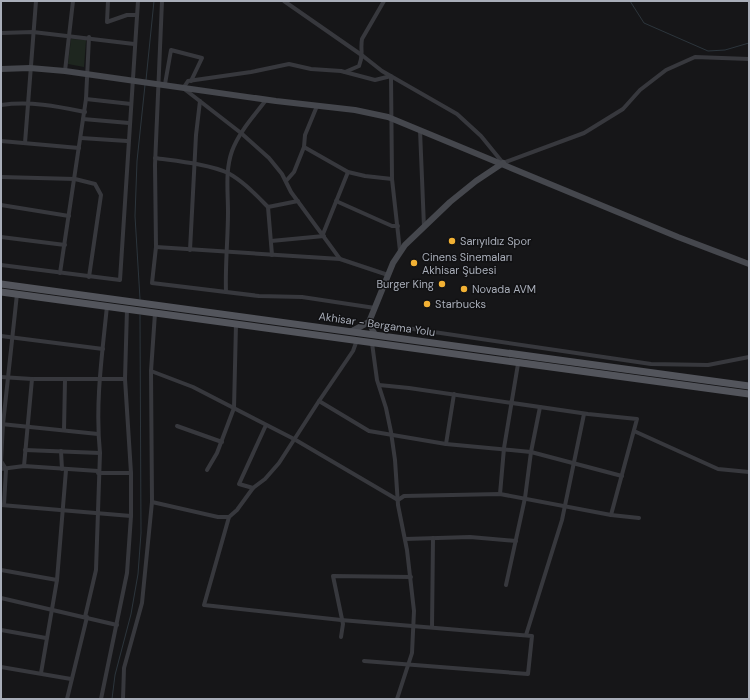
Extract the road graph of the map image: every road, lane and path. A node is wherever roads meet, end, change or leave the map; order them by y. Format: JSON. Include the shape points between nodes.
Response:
{"nodes":[{"id":1,"x":36,"y":1,"type":"edge"},
{"id":2,"x":73,"y":1,"type":"edge"},
{"id":3,"x":108,"y":1,"type":"edge"},
{"id":4,"x":138,"y":1,"type":"edge"},
{"id":5,"x":162,"y":1,"type":"edge"},
{"id":6,"x":284,"y":1,"type":"edge"},
{"id":7,"x":384,"y":1,"type":"edge"},
{"id":8,"x":136,"y":15,"type":"junction"},
{"id":9,"x":33,"y":32,"type":"junction"},
{"id":10,"x":1,"y":33,"type":"edge"},
{"id":11,"x":70,"y":35,"type":"junction"},
{"id":12,"x":89,"y":38,"type":"junction"},
{"id":13,"x":134,"y":44,"type":"junction"},
{"id":14,"x":363,"y":56,"type":"junction"},
{"id":15,"x":749,"y":59,"type":"edge"},
{"id":16,"x":30,"y":68,"type":"junction"},
{"id":17,"x":1,"y":69,"type":"edge"},
{"id":18,"x":65,"y":71,"type":"junction"},
{"id":19,"x":343,"y":72,"type":"junction"},
{"id":20,"x":87,"y":74,"type":"junction"},
{"id":21,"x":391,"y":76,"type":"junction"},
{"id":22,"x":132,"y":81,"type":"junction"},
{"id":23,"x":191,"y":81,"type":"junction"},
{"id":24,"x":160,"y":84,"type":"junction"},
{"id":25,"x":182,"y":87,"type":"junction"},
{"id":26,"x":86,"y":99,"type":"junction"},
{"id":27,"x":266,"y":100,"type":"junction"},
{"id":28,"x":200,"y":101,"type":"junction"},
{"id":29,"x":27,"y":103,"type":"junction"},
{"id":30,"x":131,"y":104,"type":"junction"},
{"id":31,"x":1,"y":105,"type":"edge"},
{"id":32,"x":317,"y":106,"type":"junction"},
{"id":33,"x":84,"y":112,"type":"junction"},
{"id":34,"x":393,"y":118,"type":"junction"},
{"id":35,"x":83,"y":119,"type":"junction"},
{"id":36,"x":129,"y":123,"type":"junction"},
{"id":37,"x":420,"y":130,"type":"junction"},
{"id":38,"x":241,"y":133,"type":"junction"},
{"id":39,"x":81,"y":138,"type":"junction"},
{"id":40,"x":1,"y":141,"type":"edge"},
{"id":41,"x":127,"y":141,"type":"junction"},
{"id":42,"x":25,"y":143,"type":"junction"},
{"id":43,"x":304,"y":147,"type":"junction"},
{"id":44,"x":79,"y":148,"type":"junction"},
{"id":45,"x":155,"y":158,"type":"junction"},
{"id":46,"x":503,"y":163,"type":"junction"},
{"id":47,"x":194,"y":164,"type":"junction"},
{"id":48,"x":348,"y":172,"type":"junction"},
{"id":49,"x":227,"y":173,"type":"junction"},
{"id":50,"x":1,"y":177,"type":"edge"},
{"id":51,"x":75,"y":179,"type":"junction"},
{"id":52,"x":392,"y":179,"type":"junction"},
{"id":53,"x":286,"y":181,"type":"junction"},
{"id":54,"x":298,"y":201,"type":"junction"},
{"id":55,"x":336,"y":201,"type":"junction"},
{"id":56,"x":1,"y":205,"type":"edge"},
{"id":57,"x":268,"y":207,"type":"junction"},
{"id":58,"x":69,"y":216,"type":"junction"},
{"id":59,"x":398,"y":226,"type":"junction"},
{"id":60,"x":424,"y":228,"type":"junction"},
{"id":61,"x":323,"y":235,"type":"junction"},
{"id":62,"x":1,"y":238,"type":"edge"},
{"id":63,"x":271,"y":241,"type":"junction"},
{"id":64,"x":65,"y":245,"type":"junction"},
{"id":65,"x":156,"y":246,"type":"junction"},
{"id":66,"x":190,"y":250,"type":"junction"},
{"id":67,"x":226,"y":251,"type":"junction"},
{"id":68,"x":400,"y":252,"type":"junction"},
{"id":69,"x":272,"y":255,"type":"junction"},
{"id":70,"x":340,"y":259,"type":"junction"},
{"id":71,"x":749,"y":264,"type":"edge"},
{"id":72,"x":1,"y":265,"type":"edge"},
{"id":73,"x":60,"y":273,"type":"junction"},
{"id":74,"x":388,"y":275,"type":"junction"},
{"id":75,"x":89,"y":277,"type":"junction"},
{"id":76,"x":1,"y":284,"type":"edge"},
{"id":77,"x":1,"y":292,"type":"edge"},
{"id":78,"x":226,"y":292,"type":"junction"},
{"id":79,"x":17,"y":294,"type":"junction"},
{"id":80,"x":107,"y":306,"type":"junction"},
{"id":81,"x":374,"y":308,"type":"junction"},
{"id":82,"x":130,"y":310,"type":"junction"},
{"id":83,"x":152,"y":313,"type":"junction"},
{"id":84,"x":368,"y":322,"type":"junction"},
{"id":85,"x":236,"y":324,"type":"junction"},
{"id":86,"x":393,"y":326,"type":"dead end"},
{"id":87,"x":352,"y":331,"type":"junction"},
{"id":88,"x":376,"y":335,"type":"junction"},
{"id":89,"x":1,"y":336,"type":"edge"},
{"id":90,"x":12,"y":338,"type":"junction"},
{"id":91,"x":358,"y":340,"type":"junction"},
{"id":92,"x":372,"y":343,"type":"junction"},
{"id":93,"x":103,"y":349,"type":"junction"},
{"id":94,"x":749,"y":357,"type":"edge"},
{"id":95,"x":518,"y":364,"type":"junction"},
{"id":96,"x":151,"y":371,"type":"junction"},
{"id":97,"x":1,"y":377,"type":"edge"},
{"id":98,"x":8,"y":378,"type":"junction"},
{"id":99,"x":32,"y":379,"type":"junction"},
{"id":100,"x":125,"y":379,"type":"junction"},
{"id":101,"x":65,"y":380,"type":"junction"},
{"id":102,"x":98,"y":380,"type":"junction"},
{"id":103,"x":379,"y":385,"type":"junction"},
{"id":104,"x":749,"y":386,"type":"edge"},
{"id":105,"x":454,"y":394,"type":"junction"},
{"id":106,"x":749,"y":394,"type":"edge"},
{"id":107,"x":319,"y":401,"type":"junction"},
{"id":108,"x":511,"y":403,"type":"junction"},
{"id":109,"x":540,"y":407,"type":"junction"},
{"id":110,"x":234,"y":408,"type":"junction"},
{"id":111,"x":584,"y":414,"type":"junction"},
{"id":112,"x":2,"y":424,"type":"edge"},
{"id":113,"x":266,"y":425,"type":"junction"},
{"id":114,"x":27,"y":426,"type":"junction"},
{"id":115,"x":177,"y":426,"type":"dead end"},
{"id":116,"x":64,"y":430,"type":"junction"},
{"id":117,"x":634,"y":431,"type":"junction"},
{"id":118,"x":98,"y":434,"type":"junction"},
{"id":119,"x":392,"y":434,"type":"junction"},
{"id":120,"x":294,"y":439,"type":"junction"},
{"id":121,"x":222,"y":442,"type":"junction"},
{"id":122,"x":446,"y":444,"type":"junction"},
{"id":123,"x":504,"y":448,"type":"junction"},
{"id":124,"x":24,"y":450,"type":"junction"},
{"id":125,"x":62,"y":452,"type":"junction"},
{"id":126,"x":531,"y":452,"type":"junction"},
{"id":127,"x":100,"y":453,"type":"junction"},
{"id":128,"x":573,"y":464,"type":"junction"},
{"id":129,"x":24,"y":466,"type":"junction"},
{"id":130,"x":1,"y":469,"type":"edge"},
{"id":131,"x":6,"y":469,"type":"junction"},
{"id":132,"x":64,"y":470,"type":"junction"},
{"id":133,"x":208,"y":470,"type":"dead end"},
{"id":134,"x":98,"y":472,"type":"junction"},
{"id":135,"x":749,"y":472,"type":"edge"},
{"id":136,"x":131,"y":473,"type":"junction"},
{"id":137,"x":622,"y":476,"type":"junction"},
{"id":138,"x":253,"y":488,"type":"junction"},
{"id":139,"x":500,"y":494,"type":"junction"},
{"id":140,"x":525,"y":498,"type":"junction"},
{"id":141,"x":398,"y":500,"type":"junction"},
{"id":142,"x":152,"y":502,"type":"junction"},
{"id":143,"x":2,"y":505,"type":"edge"},
{"id":144,"x":565,"y":506,"type":"junction"},
{"id":145,"x":63,"y":511,"type":"junction"},
{"id":146,"x":98,"y":514,"type":"junction"},
{"id":147,"x":611,"y":515,"type":"junction"},
{"id":148,"x":131,"y":516,"type":"junction"},
{"id":149,"x":229,"y":516,"type":"junction"},
{"id":150,"x":639,"y":518,"type":"dead end"},
{"id":151,"x":433,"y":538,"type":"junction"},
{"id":152,"x":405,"y":539,"type":"junction"},
{"id":153,"x":516,"y":541,"type":"junction"},
{"id":154,"x":1,"y":570,"type":"edge"},
{"id":155,"x":411,"y":577,"type":"junction"},
{"id":156,"x":57,"y":580,"type":"junction"},
{"id":157,"x":506,"y":585,"type":"dead end"},
{"id":158,"x":1,"y":598,"type":"edge"},
{"id":159,"x":52,"y":610,"type":"junction"},
{"id":160,"x":86,"y":617,"type":"junction"},
{"id":161,"x":341,"y":620,"type":"junction"},
{"id":162,"x":117,"y":625,"type":"junction"},
{"id":163,"x":414,"y":626,"type":"junction"},
{"id":164,"x":432,"y":627,"type":"junction"},
{"id":165,"x":1,"y":630,"type":"edge"},
{"id":166,"x":526,"y":635,"type":"junction"},
{"id":167,"x":341,"y":637,"type":"dead end"},
{"id":168,"x":46,"y":638,"type":"junction"},
{"id":169,"x":364,"y":661,"type":"dead end"},
{"id":170,"x":408,"y":665,"type":"junction"},
{"id":171,"x":1,"y":667,"type":"edge"},
{"id":172,"x":41,"y":673,"type":"junction"},
{"id":173,"x":71,"y":678,"type":"junction"},
{"id":174,"x":67,"y":699,"type":"edge"},
{"id":175,"x":101,"y":699,"type":"edge"},
{"id":176,"x":123,"y":699,"type":"edge"},
{"id":177,"x":398,"y":699,"type":"edge"}],
"edges":[{"from":1,"to":9,"type":"street"},
{"from":2,"to":11,"type":"street"},
{"from":3,"to":8,"type":"street","via":[[107,22],[127,15]]},
{"from":4,"to":8,"type":"street"},
{"from":5,"to":24,"type":"street"},
{"from":6,"to":14,"type":"street"},
{"from":7,"to":14,"type":"street","via":[[362,38]]},
{"from":8,"to":13,"type":"street"},
{"from":9,"to":10,"type":"street"},
{"from":9,"to":11,"type":"street"},
{"from":9,"to":16,"type":"street"},
{"from":11,"to":12,"type":"street"},
{"from":11,"to":18,"type":"street"},
{"from":12,"to":13,"type":"street"},
{"from":12,"to":20,"type":"street"},
{"from":13,"to":22,"type":"street"},
{"from":14,"to":19,"type":"street","via":[[359,66]]},
{"from":14,"to":21,"type":"street"},
{"from":15,"to":46,"type":"street","via":[[695,57],[666,70],[640,90],[623,109],[584,133]]},
{"from":16,"to":17,"type":"street"},
{"from":16,"to":18,"type":"street"},
{"from":16,"to":29,"type":"street"},
{"from":18,"to":20,"type":"street"},
{"from":19,"to":21,"type":"street","via":[[375,80]]},
{"from":19,"to":23,"type":"street","via":[[289,64]]},
{"from":20,"to":22,"type":"street"},
{"from":20,"to":26,"type":"street"},
{"from":21,"to":34,"type":"street"},
{"from":21,"to":46,"type":"street","via":[[457,114],[481,136]]},
{"from":22,"to":24,"type":"street"},
{"from":22,"to":30,"type":"street"},
{"from":23,"to":24,"type":"street","via":[[202,58],[171,50]]},
{"from":23,"to":25,"type":"street"},
{"from":24,"to":25,"type":"street"},
{"from":24,"to":45,"type":"street"},
{"from":25,"to":27,"type":"street"},
{"from":25,"to":28,"type":"street"},
{"from":26,"to":30,"type":"street"},
{"from":26,"to":33,"type":"street"},
{"from":27,"to":32,"type":"street"},
{"from":27,"to":38,"type":"street"},
{"from":28,"to":38,"type":"street"},
{"from":28,"to":47,"type":"street"},
{"from":29,"to":31,"type":"street"},
{"from":29,"to":33,"type":"street","via":[[53,105]]},
{"from":29,"to":42,"type":"street"},
{"from":30,"to":36,"type":"street"},
{"from":32,"to":34,"type":"street"},
{"from":32,"to":43,"type":"street","via":[[305,135]]},
{"from":33,"to":35,"type":"street"},
{"from":34,"to":37,"type":"street"},
{"from":34,"to":52,"type":"street"},
{"from":35,"to":36,"type":"street"},
{"from":35,"to":39,"type":"street"},
{"from":36,"to":41,"type":"street"},
{"from":37,"to":46,"type":"street"},
{"from":37,"to":60,"type":"street"},
{"from":38,"to":49,"type":"street","via":[[232,151]]},
{"from":38,"to":53,"type":"street","via":[[269,158]]},
{"from":39,"to":41,"type":"street"},
{"from":39,"to":44,"type":"street"},
{"from":40,"to":42,"type":"street"},
{"from":41,"to":75,"type":"street","via":[[120,280]]},
{"from":42,"to":44,"type":"street"},
{"from":43,"to":48,"type":"street"},
{"from":43,"to":53,"type":"street","via":[[294,172]]},
{"from":44,"to":51,"type":"street"},
{"from":45,"to":47,"type":"street"},
{"from":45,"to":65,"type":"street"},
{"from":46,"to":60,"type":"street","via":[[450,202]]},
{"from":46,"to":71,"type":"street"},
{"from":47,"to":49,"type":"street"},
{"from":47,"to":66,"type":"street"},
{"from":48,"to":52,"type":"street"},
{"from":48,"to":55,"type":"street"},
{"from":49,"to":57,"type":"street"},
{"from":49,"to":67,"type":"street"},
{"from":50,"to":51,"type":"street"},
{"from":51,"to":58,"type":"street"},
{"from":51,"to":75,"type":"street","via":[[95,184],[101,195]]},
{"from":52,"to":59,"type":"street"},
{"from":53,"to":54,"type":"street"},
{"from":54,"to":57,"type":"street"},
{"from":54,"to":61,"type":"street"},
{"from":55,"to":59,"type":"street","via":[[392,226]]},
{"from":55,"to":61,"type":"street"},
{"from":56,"to":58,"type":"street"},
{"from":57,"to":63,"type":"street"},
{"from":58,"to":64,"type":"street"},
{"from":59,"to":68,"type":"street"},
{"from":60,"to":68,"type":"street"},
{"from":61,"to":63,"type":"street"},
{"from":61,"to":70,"type":"street"},
{"from":62,"to":64,"type":"street"},
{"from":63,"to":69,"type":"street"},
{"from":64,"to":73,"type":"street"},
{"from":65,"to":66,"type":"street"},
{"from":65,"to":78,"type":"street","via":[[152,284]]},
{"from":66,"to":67,"type":"street"},
{"from":67,"to":69,"type":"street"},
{"from":67,"to":78,"type":"street"},
{"from":68,"to":74,"type":"street"},
{"from":69,"to":70,"type":"street"},
{"from":70,"to":74,"type":"street"},
{"from":72,"to":73,"type":"street"},
{"from":73,"to":75,"type":"street"},
{"from":74,"to":81,"type":"street"},
{"from":76,"to":87,"type":"main road","name":"Akhisar - Bergama Yolu"},
{"from":77,"to":79,"type":"main road","name":"Akhisar - Bergama Yolu"},
{"from":78,"to":81,"type":"street","via":[[302,297]]},
{"from":79,"to":80,"type":"main road","name":"Akhisar - Bergama Yolu"},
{"from":79,"to":90,"type":"street"},
{"from":80,"to":82,"type":"main road","name":"Akhisar - Bergama Yolu"},
{"from":80,"to":93,"type":"street"},
{"from":81,"to":84,"type":"street"},
{"from":82,"to":83,"type":"main road","name":"Akhisar - Bergama Yolu"},
{"from":82,"to":100,"type":"street"},
{"from":83,"to":85,"type":"main road","name":"Akhisar - Bergama Yolu"},
{"from":83,"to":96,"type":"street"},
{"from":84,"to":87,"type":"street"},
{"from":84,"to":88,"type":"street"},
{"from":85,"to":91,"type":"main road","name":"Akhisar - Bergama Yolu"},
{"from":85,"to":110,"type":"street"},
{"from":86,"to":94,"type":"street","via":[[651,364],[708,365]]},
{"from":87,"to":88,"type":"main road","name":"Akhisar - Bergama Yolu"},
{"from":88,"to":104,"type":"main road","name":"Akhisar - Bergama Yolu"},
{"from":89,"to":90,"type":"street"},
{"from":90,"to":93,"type":"street"},
{"from":90,"to":98,"type":"street"},
{"from":91,"to":92,"type":"main road","name":"Akhisar - Bergama Yolu"},
{"from":91,"to":107,"type":"street","via":[[353,352]]},
{"from":92,"to":95,"type":"main road","name":"Akhisar - Bergama Yolu"},
{"from":92,"to":103,"type":"street"},
{"from":93,"to":102,"type":"street"},
{"from":95,"to":106,"type":"main road","name":"Akhisar - Bergama Yolu"},
{"from":95,"to":108,"type":"street"},
{"from":96,"to":110,"type":"street","via":[[193,387]]},
{"from":96,"to":142,"type":"street"},
{"from":97,"to":98,"type":"street"},
{"from":98,"to":99,"type":"street"},
{"from":98,"to":112,"type":"street"},
{"from":99,"to":101,"type":"street"},
{"from":99,"to":114,"type":"street"},
{"from":100,"to":102,"type":"street"},
{"from":100,"to":136,"type":"street"},
{"from":101,"to":102,"type":"street"},
{"from":101,"to":116,"type":"street"},
{"from":102,"to":118,"type":"street"},
{"from":103,"to":105,"type":"street"},
{"from":103,"to":119,"type":"street"},
{"from":105,"to":108,"type":"street"},
{"from":105,"to":122,"type":"street"},
{"from":107,"to":119,"type":"street","via":[[369,431]]},
{"from":107,"to":120,"type":"street"},
{"from":108,"to":109,"type":"street"},
{"from":108,"to":123,"type":"street"},
{"from":109,"to":111,"type":"street"},
{"from":109,"to":126,"type":"street"},
{"from":110,"to":113,"type":"street"},
{"from":110,"to":121,"type":"street"},
{"from":111,"to":117,"type":"street","via":[[637,419]]},
{"from":111,"to":128,"type":"street"},
{"from":112,"to":114,"type":"street"},
{"from":112,"to":131,"type":"street","via":[[2,461]]},
{"from":113,"to":120,"type":"street"},
{"from":113,"to":138,"type":"street","via":[[239,484]]},
{"from":114,"to":116,"type":"street"},
{"from":114,"to":124,"type":"street"},
{"from":115,"to":121,"type":"street"},
{"from":116,"to":118,"type":"street"},
{"from":117,"to":135,"type":"street","via":[[718,469]]},
{"from":117,"to":137,"type":"street"},
{"from":118,"to":127,"type":"street"},
{"from":119,"to":122,"type":"street"},
{"from":119,"to":141,"type":"street"},
{"from":120,"to":138,"type":"street","via":[[279,463]]},
{"from":120,"to":141,"type":"street"},
{"from":121,"to":133,"type":"street"},
{"from":122,"to":123,"type":"street"},
{"from":123,"to":126,"type":"street"},
{"from":123,"to":139,"type":"street"},
{"from":124,"to":125,"type":"street"},
{"from":124,"to":129,"type":"street"},
{"from":125,"to":127,"type":"street"},
{"from":125,"to":132,"type":"street"},
{"from":126,"to":128,"type":"street"},
{"from":126,"to":140,"type":"street"},
{"from":127,"to":134,"type":"street"},
{"from":128,"to":137,"type":"street"},
{"from":128,"to":144,"type":"street"},
{"from":129,"to":131,"type":"street"},
{"from":129,"to":132,"type":"street"},
{"from":130,"to":131,"type":"street"},
{"from":131,"to":143,"type":"street"},
{"from":132,"to":134,"type":"street"},
{"from":132,"to":145,"type":"street"},
{"from":134,"to":136,"type":"street"},
{"from":134,"to":146,"type":"street"},
{"from":136,"to":148,"type":"street"},
{"from":137,"to":147,"type":"street"},
{"from":138,"to":149,"type":"street","via":[[237,510]]},
{"from":139,"to":140,"type":"street"},
{"from":139,"to":141,"type":"street","via":[[404,496]]},
{"from":140,"to":144,"type":"street"},
{"from":140,"to":153,"type":"street"},
{"from":141,"to":152,"type":"street"},
{"from":142,"to":149,"type":"street","via":[[218,517]]},
{"from":142,"to":176,"type":"street","via":[[142,603],[124,668]]},
{"from":143,"to":145,"type":"street"},
{"from":144,"to":147,"type":"street"},
{"from":144,"to":166,"type":"street"},
{"from":145,"to":146,"type":"street"},
{"from":145,"to":156,"type":"street"},
{"from":146,"to":148,"type":"street"},
{"from":146,"to":160,"type":"street","via":[[96,570]]},
{"from":147,"to":150,"type":"street"},
{"from":148,"to":162,"type":"street","via":[[128,573]]},
{"from":149,"to":161,"type":"street","via":[[204,605]]},
{"from":151,"to":152,"type":"street"},
{"from":151,"to":153,"type":"street","via":[[470,537]]},
{"from":151,"to":164,"type":"street"},
{"from":152,"to":155,"type":"street"},
{"from":153,"to":157,"type":"street"},
{"from":154,"to":156,"type":"street"},
{"from":155,"to":161,"type":"street","via":[[333,576]]},
{"from":155,"to":163,"type":"street"},
{"from":156,"to":159,"type":"street"},
{"from":158,"to":159,"type":"street"},
{"from":159,"to":160,"type":"street"},
{"from":159,"to":168,"type":"street"},
{"from":160,"to":162,"type":"street"},
{"from":160,"to":173,"type":"street"},
{"from":161,"to":163,"type":"street"},
{"from":161,"to":167,"type":"street"},
{"from":162,"to":175,"type":"street"},
{"from":163,"to":164,"type":"street"},
{"from":163,"to":170,"type":"street","via":[[412,653]]},
{"from":164,"to":166,"type":"street"},
{"from":165,"to":168,"type":"street"},
{"from":166,"to":170,"type":"street","via":[[532,636],[528,674]]},
{"from":168,"to":172,"type":"street"},
{"from":169,"to":170,"type":"street"},
{"from":170,"to":177,"type":"street"},
{"from":171,"to":172,"type":"street"},
{"from":172,"to":173,"type":"street"},
{"from":173,"to":174,"type":"street"}]}
